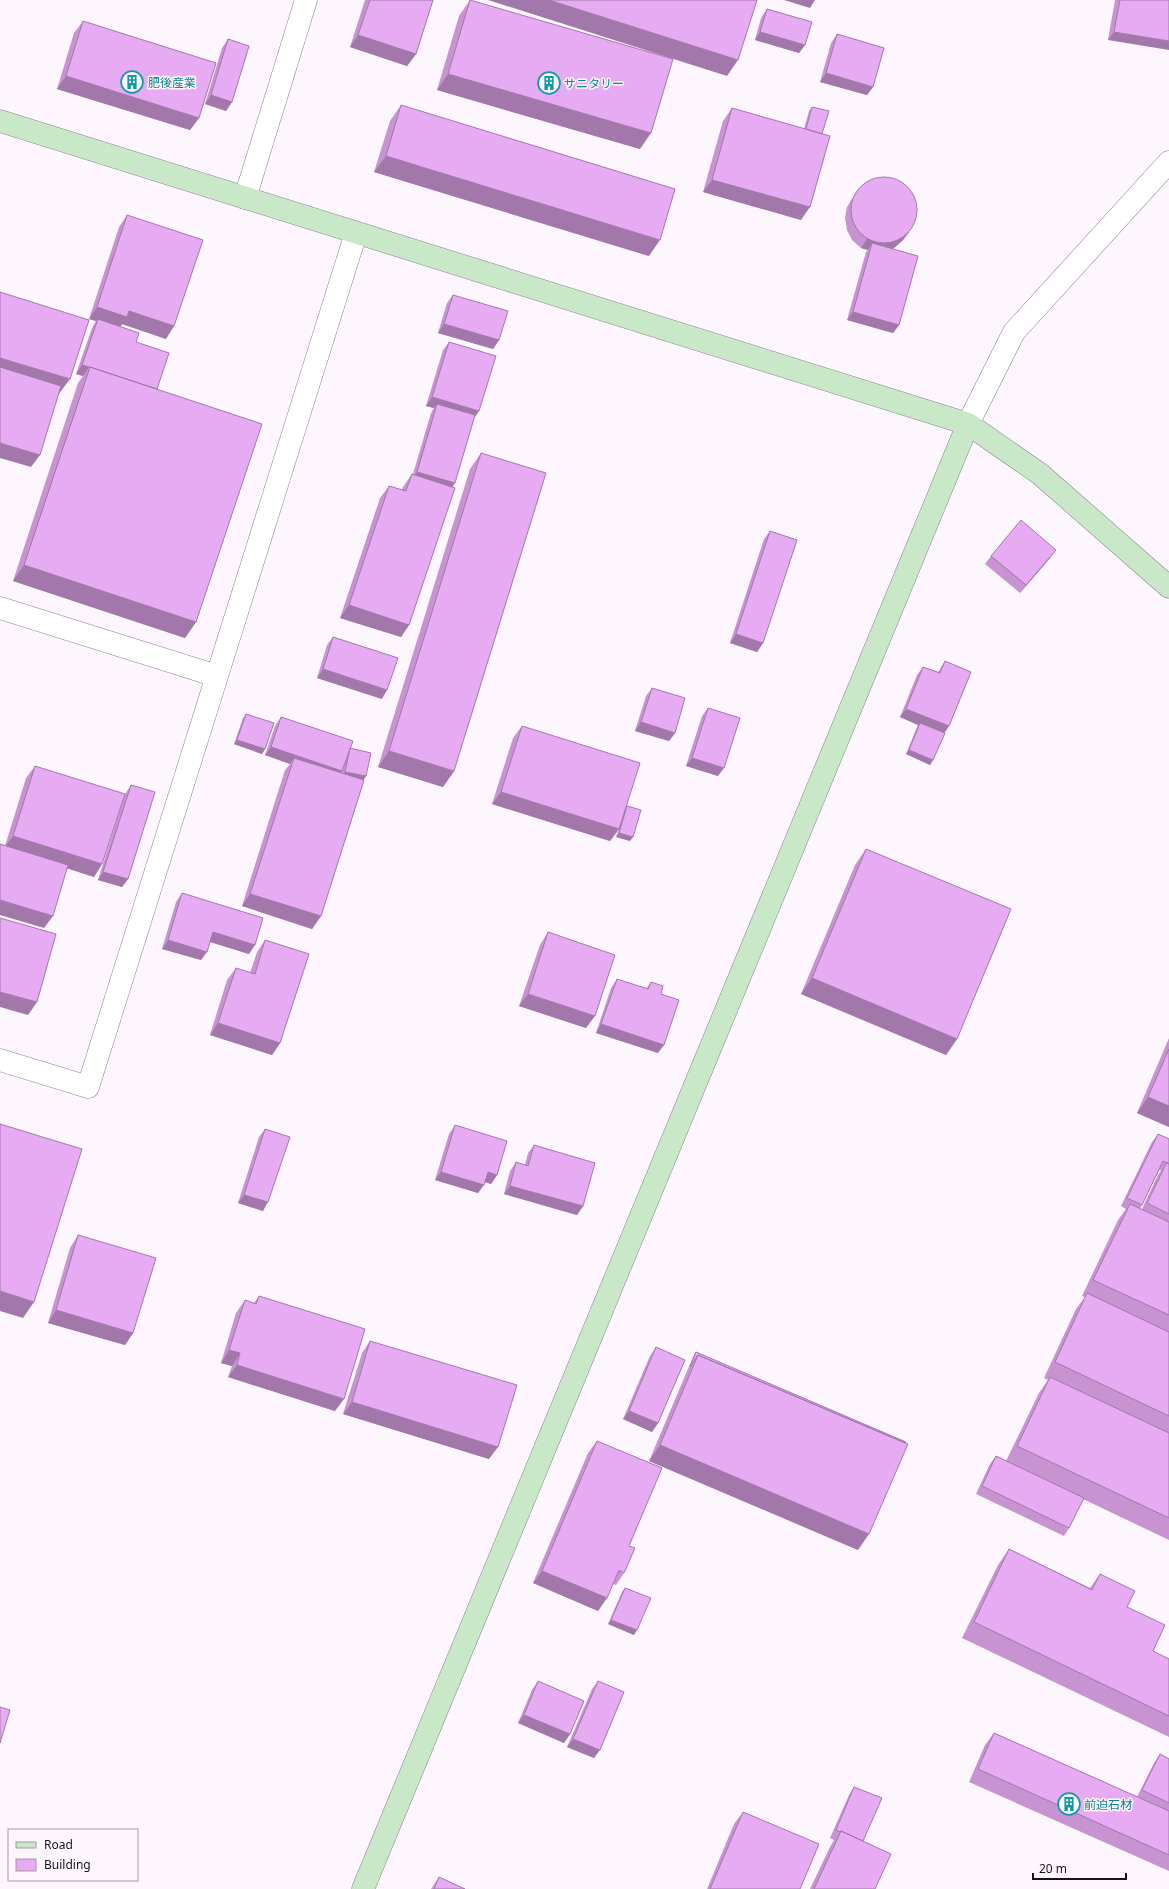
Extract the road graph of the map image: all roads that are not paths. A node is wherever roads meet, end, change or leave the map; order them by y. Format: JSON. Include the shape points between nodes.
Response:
{"nodes":[{"id":1,"x":306,"y":0,"type":"edge"},
{"id":2,"x":0,"y":121,"type":"edge"},
{"id":3,"x":1169,"y":162,"type":"edge"},
{"id":4,"x":245,"y":198,"type":"junction"},
{"id":5,"x":356,"y":233,"type":"junction"},
{"id":6,"x":968,"y":424,"type":"junction"},
{"id":7,"x":1169,"y":587,"type":"edge"},
{"id":8,"x":0,"y":608,"type":"edge"},
{"id":9,"x":217,"y":676,"type":"junction"},
{"id":10,"x":0,"y":1060,"type":"edge"},
{"id":11,"x":363,"y":1889,"type":"edge"}],
"edges":[{"from":1,"to":4,"type":"street"},
{"from":2,"to":4,"type":"street"},
{"from":3,"to":6,"type":"street","via":[[1014,332]]},
{"from":4,"to":5,"type":"street"},
{"from":5,"to":6,"type":"street"},
{"from":5,"to":9,"type":"street"},
{"from":6,"to":7,"type":"street","via":[[1040,474]]},
{"from":6,"to":11,"type":"street"},
{"from":8,"to":9,"type":"street"},
{"from":9,"to":10,"type":"street","via":[[88,1087]]}]}
